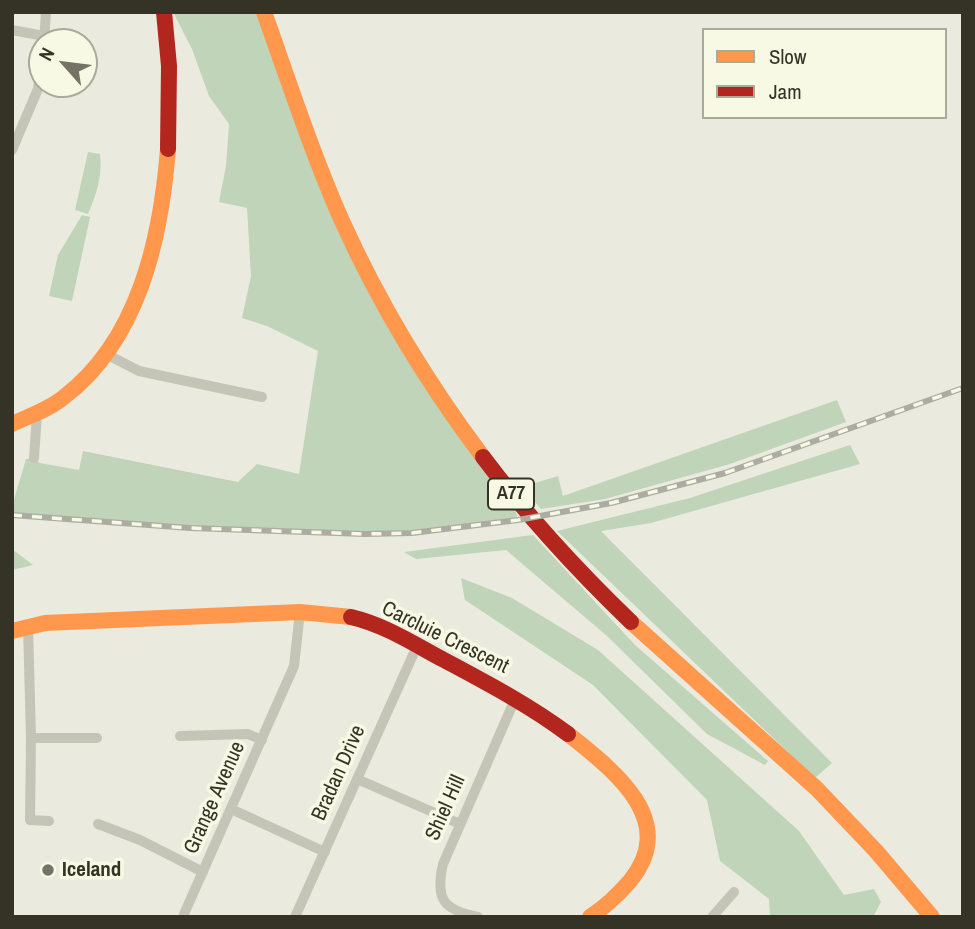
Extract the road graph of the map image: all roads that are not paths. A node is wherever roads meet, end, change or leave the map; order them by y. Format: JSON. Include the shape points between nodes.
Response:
{"nodes":[{"id":1,"x":164,"y":12,"type":"edge"},
{"id":2,"x":264,"y":12,"type":"edge"},
{"id":3,"x":34,"y":98,"type":"edge"},
{"id":4,"x":12,"y":150,"type":"edge"},
{"id":5,"x":106,"y":354,"type":"junction"},
{"id":6,"x":262,"y":397,"type":"dead end"},
{"id":7,"x":37,"y":414,"type":"junction"},
{"id":8,"x":12,"y":425,"type":"edge"},
{"id":9,"x":34,"y":458,"type":"dead end"},
{"id":10,"x":300,"y":612,"type":"junction"},
{"id":11,"x":20,"y":628,"type":"edge"},
{"id":12,"x":417,"y":646,"type":"junction"},
{"id":13,"x":516,"y":697,"type":"junction"},
{"id":14,"x":180,"y":736,"type":"dead end"},
{"id":15,"x":31,"y":738,"type":"junction"},
{"id":16,"x":97,"y":738,"type":"dead end"},
{"id":17,"x":262,"y":740,"type":"junction"},
{"id":18,"x":357,"y":779,"type":"junction"},
{"id":19,"x":231,"y":808,"type":"junction"},
{"id":20,"x":49,"y":821,"type":"dead end"},
{"id":21,"x":97,"y":824,"type":"dead end"},
{"id":22,"x":460,"y":824,"type":"junction"},
{"id":23,"x":325,"y":852,"type":"junction"},
{"id":24,"x":203,"y":872,"type":"junction"},
{"id":25,"x":734,"y":892,"type":"dead end"},
{"id":26,"x":184,"y":915,"type":"dead end"},
{"id":27,"x":296,"y":917,"type":"edge"},
{"id":28,"x":478,"y":917,"type":"edge"},
{"id":29,"x":590,"y":917,"type":"edge"},
{"id":30,"x":712,"y":917,"type":"edge"},
{"id":31,"x":932,"y":917,"type":"edge"}],
"edges":[{"from":1,"to":5,"type":"main road","via":[[171,106],[164,187],[142,286]]},
{"from":2,"to":31,"type":"main road","number":"A77","via":[[318,164],[355,248],[426,378],[467,439],[577,568],[818,789]]},
{"from":3,"to":4,"type":"street"},
{"from":5,"to":6,"type":"street","via":[[139,371]]},
{"from":5,"to":7,"type":"main road","via":[[84,381]]},
{"from":7,"to":8,"type":"main road"},
{"from":7,"to":9,"type":"street"},
{"from":10,"to":11,"type":"main road","name":"Carcluie Crescent","via":[[45,623]]},
{"from":10,"to":12,"type":"main road","name":"Carcluie Crescent","via":[[359,620]]},
{"from":10,"to":17,"type":"street","name":"Grange Avenue","via":[[294,666]]},
{"from":11,"to":15,"type":"street"},
{"from":12,"to":13,"type":"main road","name":"Carcluie Crescent"},
{"from":12,"to":18,"type":"street","name":"Bradan Drive"},
{"from":13,"to":22,"type":"street","name":"Shiel Hill"},
{"from":13,"to":29,"type":"main road","name":"Carcluie Crescent","via":[[585,746],[617,776],[644,814],[649,835],[645,859],[622,890]]},
{"from":14,"to":17,"type":"street","name":"Grange Avenue","via":[[248,734]]},
{"from":15,"to":16,"type":"street"},
{"from":15,"to":20,"type":"street","via":[[30,820]]},
{"from":17,"to":19,"type":"street","name":"Grange Avenue"},
{"from":18,"to":22,"type":"street"},
{"from":18,"to":23,"type":"street","name":"Bradan Drive"},
{"from":19,"to":23,"type":"street"},
{"from":19,"to":24,"type":"street","name":"Grange Avenue"},
{"from":21,"to":24,"type":"street","name":"Grange Avenue"},
{"from":22,"to":28,"type":"street","name":"Shiel Hill","via":[[438,885],[450,908]]},
{"from":23,"to":27,"type":"street","name":"Bradan Drive"},
{"from":24,"to":26,"type":"street","name":"Grange Avenue"},
{"from":25,"to":30,"type":"street"}]}
